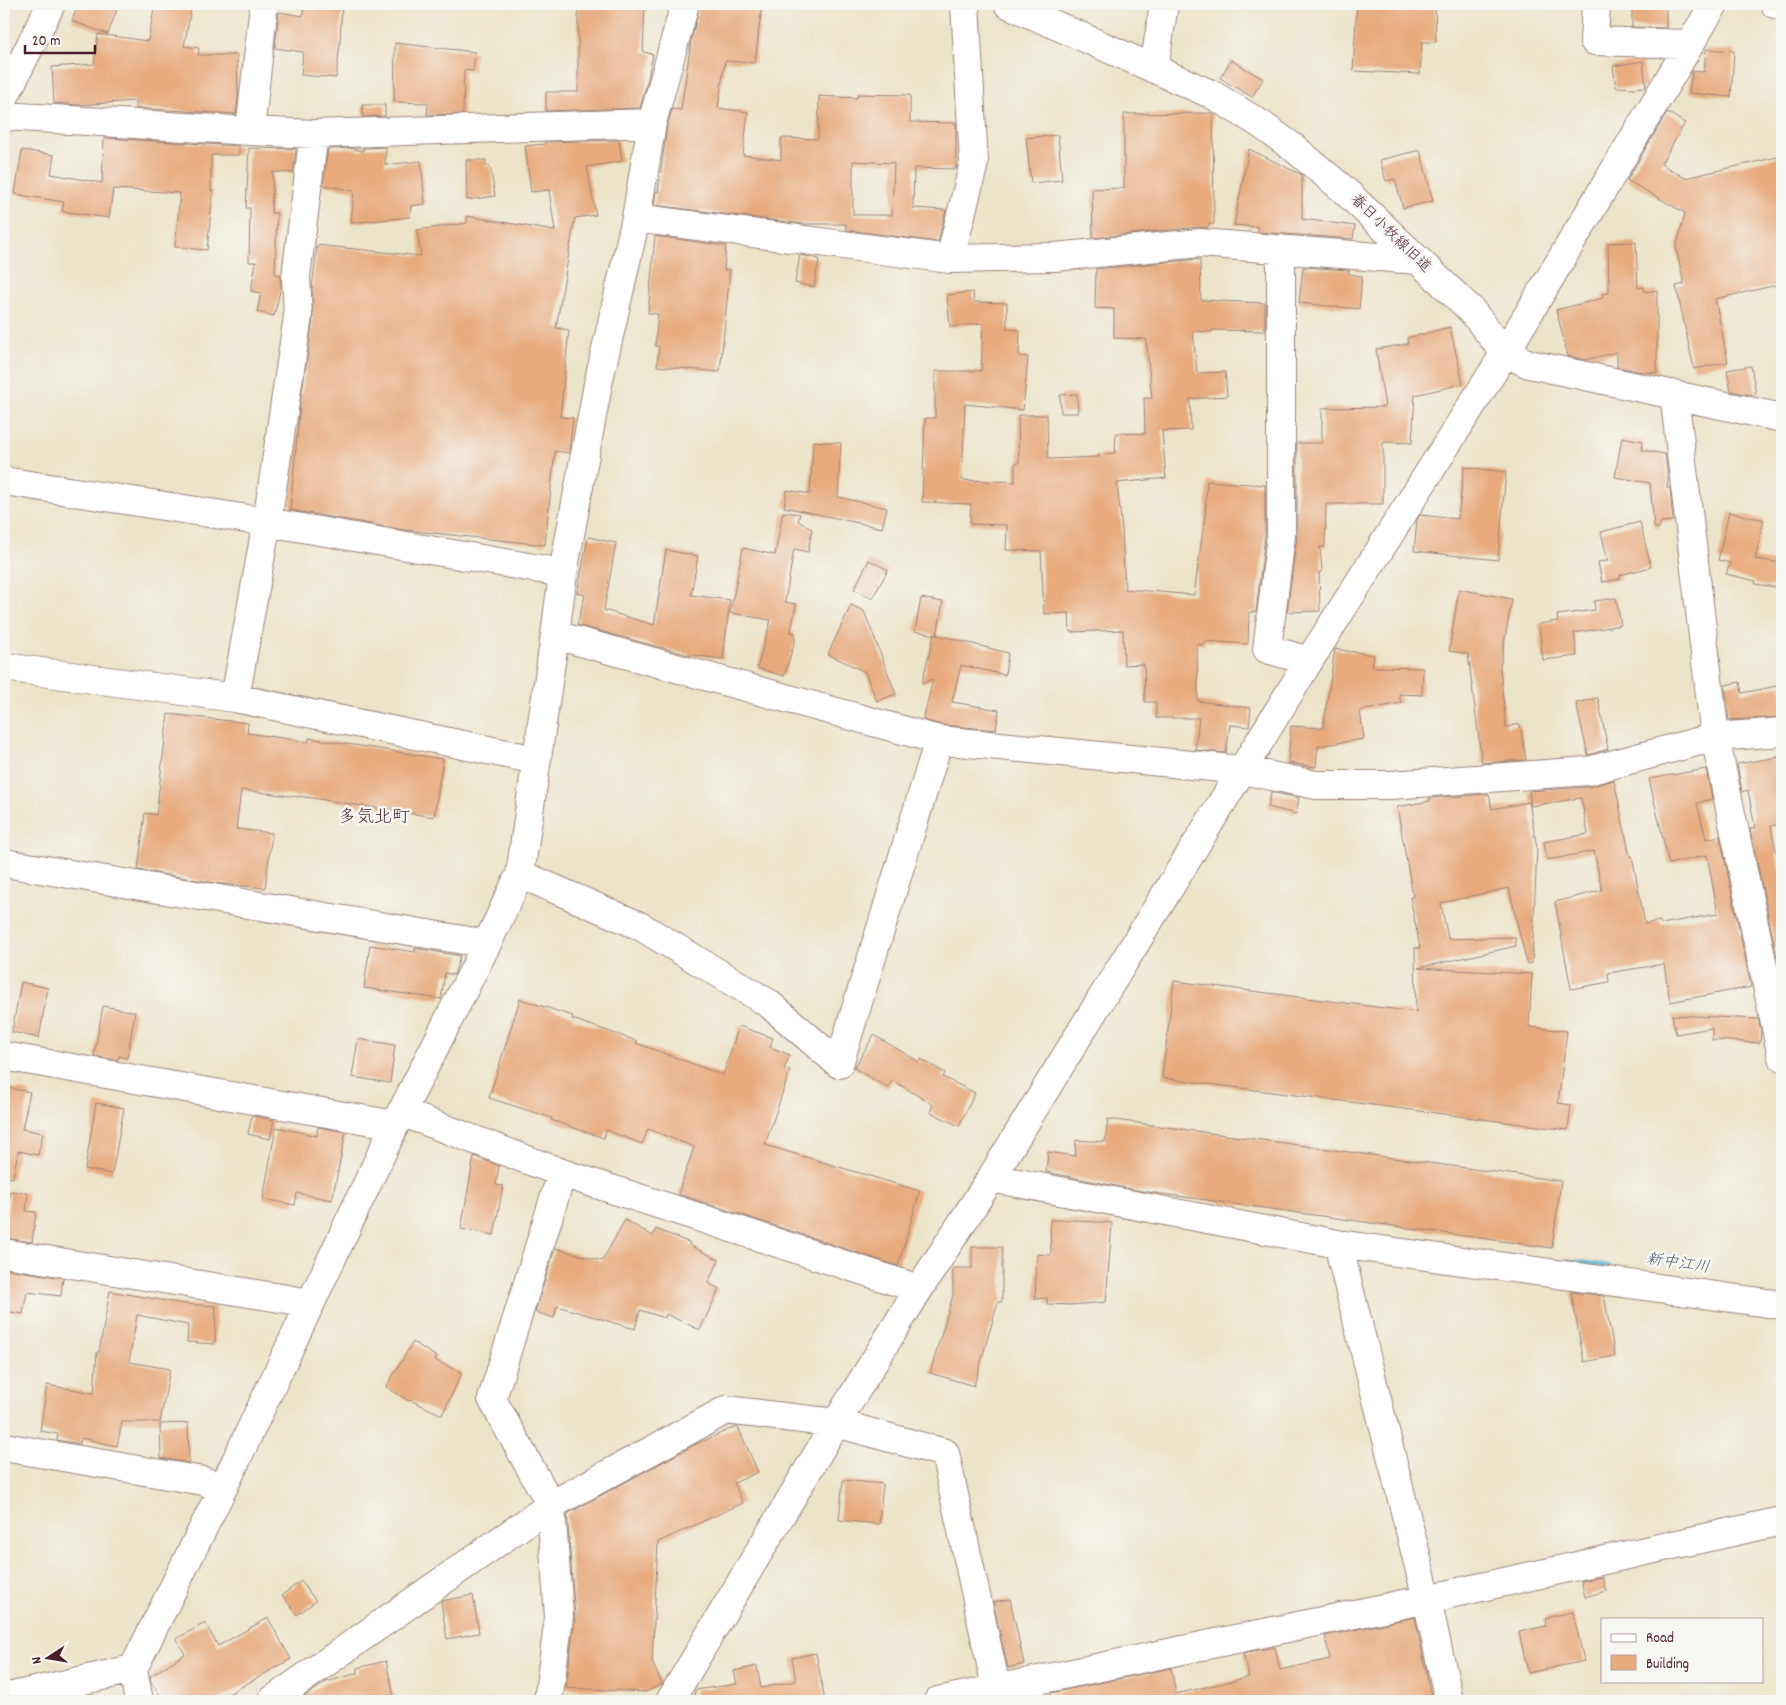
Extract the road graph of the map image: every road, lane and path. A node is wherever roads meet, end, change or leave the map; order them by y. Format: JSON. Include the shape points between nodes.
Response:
{"nodes":[{"id":1,"x":52,"y":4,"type":"edge"},
{"id":2,"x":264,"y":4,"type":"edge"},
{"id":3,"x":685,"y":4,"type":"edge"},
{"id":4,"x":965,"y":4,"type":"edge"},
{"id":5,"x":1008,"y":4,"type":"edge"},
{"id":6,"x":1164,"y":4,"type":"edge"},
{"id":7,"x":1596,"y":4,"type":"edge"},
{"id":8,"x":1714,"y":4,"type":"edge"},
{"id":9,"x":1776,"y":4,"type":"edge"},
{"id":10,"x":1782,"y":5,"type":"edge"},
{"id":11,"x":1690,"y":44,"type":"junction"},
{"id":12,"x":1154,"y":69,"type":"junction"},
{"id":13,"x":4,"y":98,"type":"edge"},
{"id":14,"x":4,"y":116,"type":"edge"},
{"id":15,"x":652,"y":123,"type":"junction"},
{"id":16,"x":250,"y":131,"type":"junction"},
{"id":17,"x":314,"y":134,"type":"junction"},
{"id":18,"x":636,"y":218,"type":"junction"},
{"id":19,"x":1281,"y":250,"type":"junction"},
{"id":20,"x":950,"y":259,"type":"junction"},
{"id":21,"x":1417,"y":260,"type":"junction"},
{"id":22,"x":1505,"y":353,"type":"junction"},
{"id":23,"x":1674,"y":394,"type":"junction"},
{"id":24,"x":1782,"y":418,"type":"edge"},
{"id":25,"x":4,"y":481,"type":"edge"},
{"id":26,"x":267,"y":522,"type":"junction"},
{"id":27,"x":563,"y":573,"type":"junction"},
{"id":28,"x":555,"y":635,"type":"junction"},
{"id":29,"x":1309,"y":661,"type":"junction"},
{"id":30,"x":4,"y":666,"type":"edge"},
{"id":31,"x":235,"y":698,"type":"junction"},
{"id":32,"x":1782,"y":732,"type":"edge"},
{"id":33,"x":1715,"y":737,"type":"junction"},
{"id":34,"x":940,"y":740,"type":"junction"},
{"id":35,"x":536,"y":760,"type":"junction"},
{"id":36,"x":1242,"y":770,"type":"junction"},
{"id":37,"x":4,"y":863,"type":"edge"},
{"id":38,"x":520,"y":874,"type":"junction"},
{"id":39,"x":487,"y":944,"type":"junction"},
{"id":40,"x":4,"y":1056,"type":"edge"},
{"id":41,"x":1782,"y":1057,"type":"edge"},
{"id":42,"x":398,"y":1118,"type":"junction"},
{"id":43,"x":562,"y":1173,"type":"junction"},
{"id":44,"x":991,"y":1178,"type":"junction"},
{"id":45,"x":1338,"y":1244,"type":"junction"},
{"id":46,"x":4,"y":1253,"type":"edge"},
{"id":47,"x":919,"y":1289,"type":"junction"},
{"id":48,"x":311,"y":1303,"type":"junction"},
{"id":49,"x":1782,"y":1305,"type":"edge"},
{"id":50,"x":836,"y":1423,"type":"junction"},
{"id":51,"x":4,"y":1447,"type":"edge"},
{"id":52,"x":223,"y":1488,"type":"junction"},
{"id":53,"x":551,"y":1505,"type":"junction"},
{"id":54,"x":1782,"y":1521,"type":"edge"},
{"id":55,"x":1427,"y":1599,"type":"junction"},
{"id":56,"x":133,"y":1669,"type":"junction"},
{"id":57,"x":998,"y":1695,"type":"edge"},
{"id":58,"x":4,"y":1698,"type":"edge"},
{"id":59,"x":139,"y":1701,"type":"edge"},
{"id":60,"x":271,"y":1701,"type":"edge"},
{"id":61,"x":548,"y":1701,"type":"edge"},
{"id":62,"x":670,"y":1701,"type":"edge"},
{"id":63,"x":938,"y":1701,"type":"edge"},
{"id":64,"x":1449,"y":1701,"type":"edge"}],
"edges":[{"from":1,"to":13,"type":"street"},
{"from":2,"to":16,"type":"street"},
{"from":3,"to":15,"type":"street"},
{"from":4,"to":20,"type":"street","via":[[974,163]]},
{"from":5,"to":12,"type":"street","name":"春日小牧線旧道"},
{"from":6,"to":12,"type":"street"},
{"from":7,"to":11,"type":"street","via":[[1594,41]]},
{"from":8,"to":11,"type":"street"},
{"from":9,"to":10,"type":"street"},
{"from":11,"to":22,"type":"street"},
{"from":12,"to":21,"type":"street","name":"春日小牧線旧道","via":[[1213,95],[1259,122],[1344,190]]},
{"from":14,"to":16,"type":"street"},
{"from":15,"to":17,"type":"street"},
{"from":15,"to":18,"type":"street"},
{"from":16,"to":17,"type":"street"},
{"from":17,"to":26,"type":"street","via":[[296,276],[298,316]]},
{"from":18,"to":20,"type":"street"},
{"from":18,"to":27,"type":"street","via":[[598,384]]},
{"from":19,"to":20,"type":"street","via":[[1200,243],[1055,257]]},
{"from":19,"to":21,"type":"street"},
{"from":19,"to":29,"type":"street","via":[[1281,536],[1267,649]]},
{"from":21,"to":22,"type":"street","name":"春日小牧線旧道","via":[[1470,310]]},
{"from":22,"to":23,"type":"street","name":"春日小牧線旧道","via":[[1530,364]]},
{"from":22,"to":29,"type":"street"},
{"from":23,"to":24,"type":"street","name":"春日小牧線旧道"},
{"from":23,"to":33,"type":"street"},
{"from":25,"to":26,"type":"street"},
{"from":26,"to":27,"type":"street"},
{"from":26,"to":31,"type":"street"},
{"from":27,"to":28,"type":"street"},
{"from":28,"to":34,"type":"street"},
{"from":28,"to":35,"type":"street"},
{"from":29,"to":36,"type":"street"},
{"from":30,"to":31,"type":"street"},
{"from":31,"to":35,"type":"street"},
{"from":32,"to":33,"type":"street"},
{"from":33,"to":36,"type":"street","via":[[1588,770],[1390,785],[1316,785]]},
{"from":33,"to":41,"type":"street"},
{"from":34,"to":36,"type":"street"},
{"from":34,"to":38,"type":"street","via":[[839,1064],[768,1003],[640,926]]},
{"from":35,"to":38,"type":"street"},
{"from":36,"to":44,"type":"street"},
{"from":37,"to":39,"type":"street"},
{"from":38,"to":39,"type":"street"},
{"from":39,"to":42,"type":"street"},
{"from":40,"to":42,"type":"street"},
{"from":42,"to":43,"type":"street"},
{"from":42,"to":48,"type":"street"},
{"from":43,"to":47,"type":"street"},
{"from":43,"to":53,"type":"street","via":[[492,1399]]},
{"from":44,"to":45,"type":"street"},
{"from":44,"to":47,"type":"street"},
{"from":45,"to":49,"type":"street"},
{"from":45,"to":55,"type":"street"},
{"from":46,"to":48,"type":"street"},
{"from":47,"to":50,"type":"street"},
{"from":48,"to":52,"type":"street"},
{"from":50,"to":53,"type":"street","via":[[726,1410]]},
{"from":50,"to":57,"type":"street","via":[[945,1452]]},
{"from":50,"to":62,"type":"street"},
{"from":51,"to":52,"type":"street","via":[[203,1481]]},
{"from":52,"to":56,"type":"street"},
{"from":53,"to":60,"type":"street"},
{"from":53,"to":61,"type":"street","via":[[559,1616]]},
{"from":54,"to":55,"type":"street"},
{"from":55,"to":57,"type":"street"},
{"from":55,"to":64,"type":"street"},
{"from":56,"to":58,"type":"street"},
{"from":56,"to":59,"type":"street"},
{"from":57,"to":63,"type":"street"}]}
